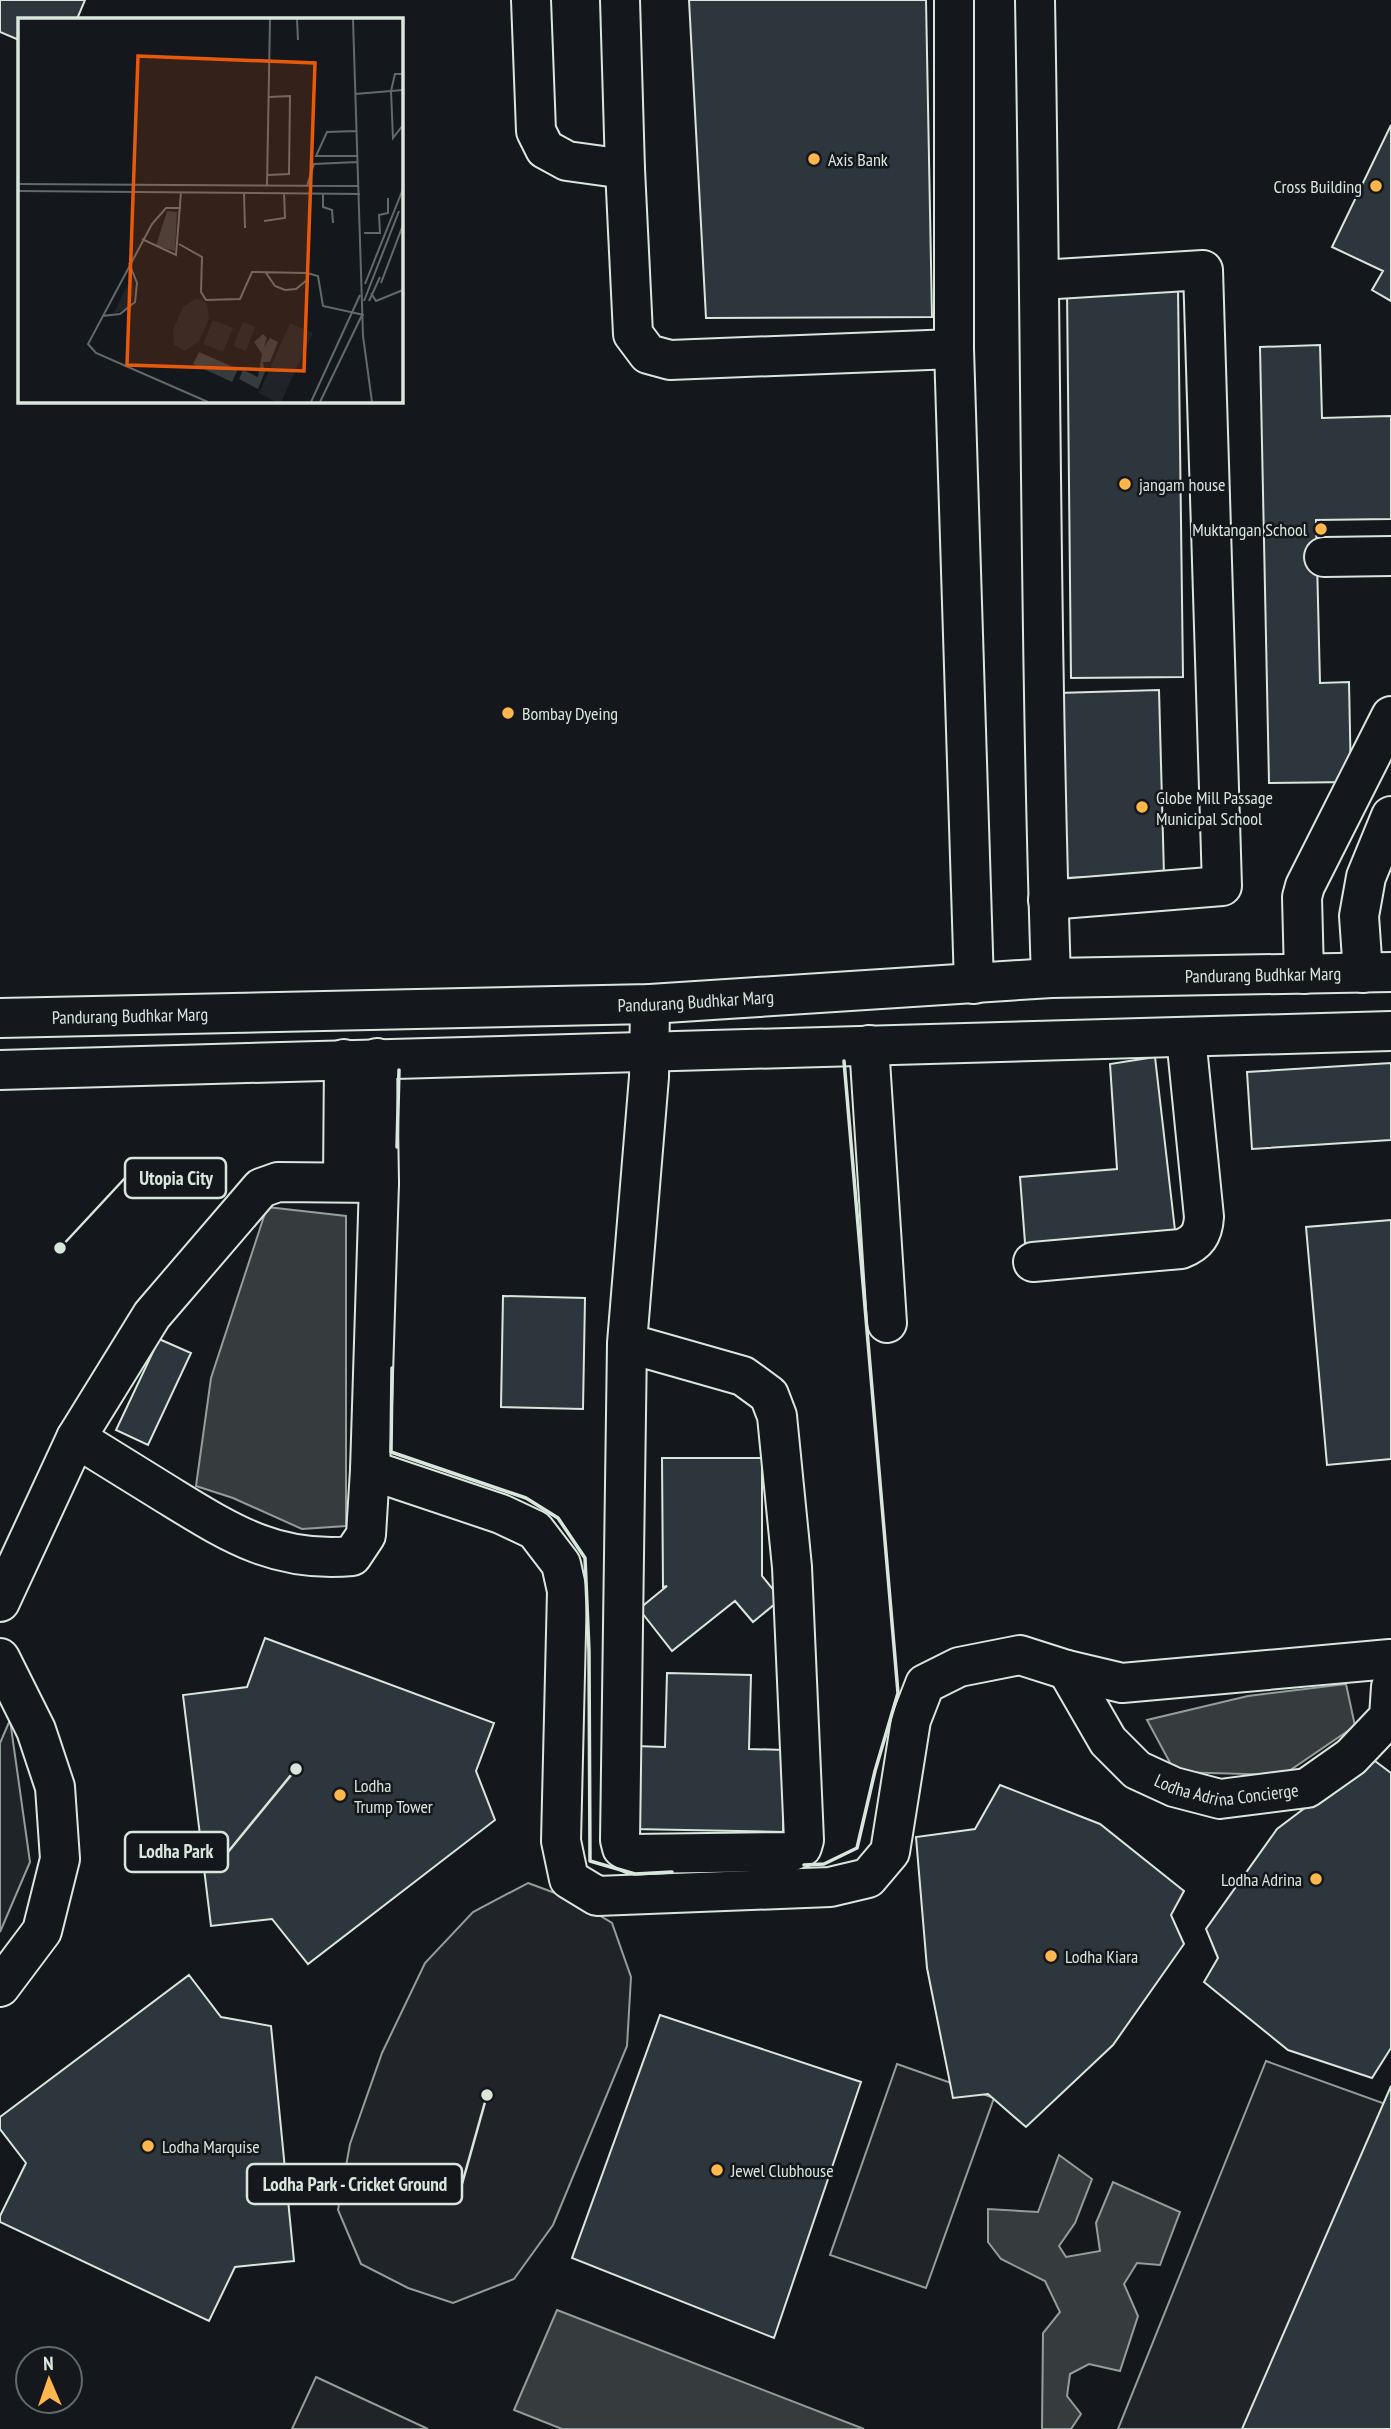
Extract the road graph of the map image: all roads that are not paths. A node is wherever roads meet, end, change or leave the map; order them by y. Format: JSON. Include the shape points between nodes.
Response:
{"nodes":[{"id":1,"x":531,"y":0,"type":"edge"},
{"id":2,"x":620,"y":0,"type":"edge"},
{"id":3,"x":954,"y":0,"type":"edge"},
{"id":4,"x":1035,"y":0,"type":"edge"},
{"id":5,"x":625,"y":169,"type":"junction"},
{"id":6,"x":1040,"y":280,"type":"junction"},
{"id":7,"x":954,"y":349,"type":"junction"},
{"id":8,"x":1391,"y":556,"type":"edge"},
{"id":9,"x":1324,"y":557,"type":"dead end"},
{"id":10,"x":1391,"y":716,"type":"edge"},
{"id":11,"x":1391,"y":816,"type":"edge"},
{"id":12,"x":1048,"y":901,"type":"junction"},
{"id":13,"x":1377,"y":972,"type":"edge"},
{"id":14,"x":1304,"y":974,"type":"junction"},
{"id":15,"x":1051,"y":978,"type":"junction"},
{"id":16,"x":974,"y":984,"type":"junction"},
{"id":17,"x":650,"y":1004,"type":"junction"},
{"id":18,"x":0,"y":1018,"type":"edge"},
{"id":19,"x":1391,"y":1031,"type":"edge"},
{"id":20,"x":1186,"y":1037,"type":"junction"},
{"id":21,"x":869,"y":1045,"type":"junction"},
{"id":22,"x":650,"y":1053,"type":"junction"},
{"id":23,"x":360,"y":1059,"type":"junction"},
{"id":24,"x":0,"y":1070,"type":"edge"},
{"id":25,"x":361,"y":1183,"type":"junction"},
{"id":26,"x":1033,"y":1262,"type":"dead end"},
{"id":27,"x":887,"y":1323,"type":"dead end"},
{"id":28,"x":627,"y":1343,"type":"junction"},
{"id":29,"x":76,"y":1438,"type":"junction"},
{"id":30,"x":370,"y":1470,"type":"junction"},
{"id":31,"x":0,"y":1602,"type":"edge"},
{"id":32,"x":0,"y":1658,"type":"edge"},
{"id":33,"x":1391,"y":1658,"type":"edge"},
{"id":34,"x":1391,"y":1667,"type":"edge"},
{"id":35,"x":1077,"y":1686,"type":"junction"},
{"id":36,"x":1391,"y":1686,"type":"edge"},
{"id":37,"x":0,"y":1987,"type":"edge"}],
"edges":[{"from":1,"to":5,"type":"street","via":[[536,131],[545,149],[567,161]]},
{"from":2,"to":5,"type":"street"},
{"from":3,"to":7,"type":"street"},
{"from":4,"to":6,"type":"street"},
{"from":5,"to":7,"type":"street","via":[[633,334],[648,354],[670,360]]},
{"from":6,"to":12,"type":"street"},
{"from":6,"to":12,"type":"street","via":[[1203,270],[1222,886]]},
{"from":7,"to":16,"type":"street"},
{"from":8,"to":9,"type":"street"},
{"from":10,"to":14,"type":"street","via":[[1305,886]]},
{"from":11,"to":13,"type":"street","via":[[1366,877],[1359,916]]},
{"from":12,"to":15,"type":"street"},
{"from":13,"to":14,"type":"street","name":"Pandurang Budhkar Marg"},
{"from":14,"to":15,"type":"street","name":"Pandurang Budhkar Marg"},
{"from":15,"to":16,"type":"street","name":"Pandurang Budhkar Marg"},
{"from":16,"to":17,"type":"street","name":"Pandurang Budhkar Marg"},
{"from":17,"to":18,"type":"street","name":"Pandurang Budhkar Marg"},
{"from":17,"to":22,"type":"street"},
{"from":19,"to":20,"type":"street"},
{"from":20,"to":21,"type":"street"},
{"from":20,"to":26,"type":"street","via":[[1203,1230],[1193,1244],[1181,1249]]},
{"from":21,"to":22,"type":"street"},
{"from":21,"to":27,"type":"street"},
{"from":22,"to":23,"type":"street"},
{"from":22,"to":28,"type":"street"},
{"from":23,"to":24,"type":"street"},
{"from":23,"to":25,"type":"street"},
{"from":25,"to":29,"type":"street","via":[[278,1182],[261,1188],[152,1315]]},
{"from":25,"to":30,"type":"street"},
{"from":28,"to":28,"type":"street","via":[[743,1376],[769,1395],[777,1416],[792,1567],[804,1840],[802,1847],[790,1852],[632,1854],[622,1848]]},
{"from":29,"to":30,"type":"street","via":[[230,1533],[275,1550],[324,1559],[352,1556],[366,1535]]},
{"from":29,"to":31,"type":"street"},
{"from":30,"to":35,"type":"street","via":[[535,1530],[561,1564],[567,1591],[561,1841],[569,1879],[597,1896],[830,1887],[868,1878],[890,1852],[911,1720],[925,1684],[959,1667],[1020,1655]]},
{"from":32,"to":37,"type":"street","via":[[36,1730],[55,1787],[60,1859],[42,1931]]},
{"from":33,"to":34,"type":"street"},
{"from":33,"to":35,"type":"street"},
{"from":35,"to":36,"type":"street","name":"Lodha Adrina Concierge","via":[[1108,1741],[1137,1770],[1174,1787],[1220,1799],[1307,1788],[1351,1757],[1389,1717]]}]}
